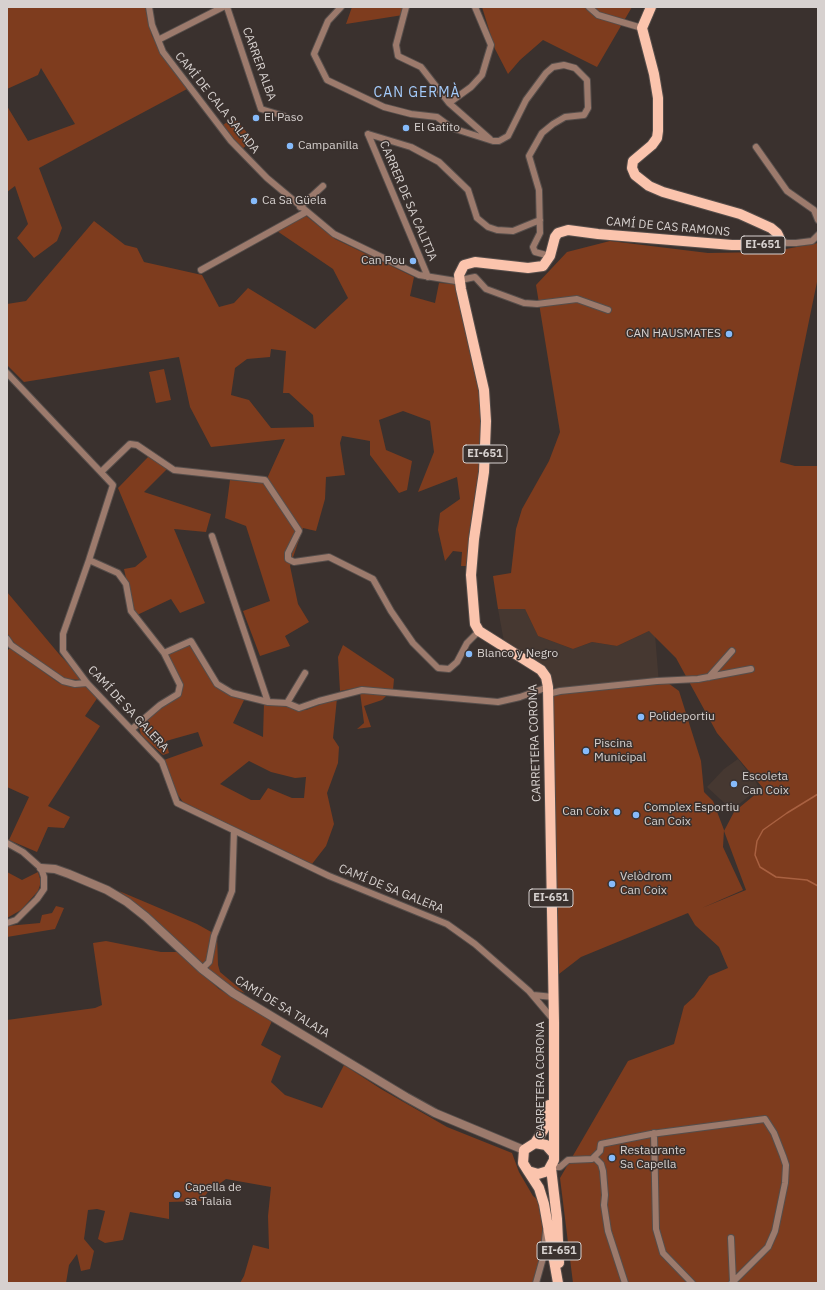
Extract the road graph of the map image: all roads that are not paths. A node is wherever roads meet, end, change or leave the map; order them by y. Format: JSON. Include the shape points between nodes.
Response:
{"nodes":[{"id":1,"x":149,"y":7,"type":"edge"},
{"id":2,"x":223,"y":7,"type":"edge"},
{"id":3,"x":227,"y":7,"type":"edge"},
{"id":4,"x":341,"y":7,"type":"edge"},
{"id":5,"x":406,"y":7,"type":"edge"},
{"id":6,"x":475,"y":7,"type":"edge"},
{"id":7,"x":589,"y":7,"type":"edge"},
{"id":8,"x":651,"y":7,"type":"edge"},
{"id":9,"x":642,"y":28,"type":"junction"},
{"id":10,"x":158,"y":40,"type":"junction"},
{"id":11,"x":449,"y":103,"type":"junction"},
{"id":12,"x":284,"y":116,"type":"dead end"},
{"id":13,"x":492,"y":141,"type":"junction"},
{"id":14,"x":756,"y":147,"type":"dead end"},
{"id":15,"x":323,"y":186,"type":"dead end"},
{"id":16,"x":300,"y":207,"type":"junction"},
{"id":17,"x":306,"y":212,"type":"junction"},
{"id":18,"x":540,"y":220,"type":"junction"},
{"id":19,"x":818,"y":220,"type":"edge"},
{"id":20,"x":818,"y":235,"type":"edge"},
{"id":21,"x":779,"y":240,"type":"junction"},
{"id":22,"x":550,"y":256,"type":"junction"},
{"id":23,"x":201,"y":270,"type":"dead end"},
{"id":24,"x":428,"y":277,"type":"junction"},
{"id":25,"x":459,"y":281,"type":"junction"},
{"id":26,"x":608,"y":310,"type":"dead end"},
{"id":27,"x":7,"y":373,"type":"edge"},
{"id":28,"x":101,"y":472,"type":"junction"},
{"id":29,"x":212,"y":536,"type":"dead end"},
{"id":30,"x":89,"y":560,"type":"junction"},
{"id":31,"x":479,"y":631,"type":"junction"},
{"id":32,"x":7,"y":639,"type":"edge"},
{"id":33,"x":732,"y":651,"type":"dead end"},
{"id":34,"x":164,"y":653,"type":"junction"},
{"id":35,"x":751,"y":669,"type":"dead end"},
{"id":36,"x":305,"y":673,"type":"dead end"},
{"id":37,"x":709,"y":677,"type":"junction"},
{"id":38,"x":87,"y":683,"type":"junction"},
{"id":39,"x":548,"y":691,"type":"junction"},
{"id":40,"x":268,"y":702,"type":"junction"},
{"id":41,"x":287,"y":704,"type":"junction"},
{"id":42,"x":132,"y":729,"type":"junction"},
{"id":43,"x":234,"y":832,"type":"junction"},
{"id":44,"x":7,"y":843,"type":"edge"},
{"id":45,"x":41,"y":868,"type":"junction"},
{"id":46,"x":7,"y":923,"type":"edge"},
{"id":47,"x":202,"y":969,"type":"junction"},
{"id":48,"x":533,"y":995,"type":"junction"},
{"id":49,"x":553,"y":1001,"type":"junction"},
{"id":50,"x":540,"y":1003,"type":"junction"},
{"id":51,"x":551,"y":1017,"type":"junction"},
{"id":52,"x":654,"y":1133,"type":"junction"},
{"id":53,"x":535,"y":1142,"type":"junction"},
{"id":54,"x":524,"y":1150,"type":"junction"},
{"id":55,"x":554,"y":1154,"type":"junction"},
{"id":56,"x":594,"y":1157,"type":"junction"},
{"id":57,"x":551,"y":1167,"type":"junction"},
{"id":58,"x":528,"y":1171,"type":"junction"},
{"id":59,"x":547,"y":1224,"type":"junction"},
{"id":60,"x":731,"y":1238,"type":"dead end"},
{"id":61,"x":732,"y":1282,"type":"edge"},
{"id":62,"x":536,"y":1283,"type":"edge"},
{"id":63,"x":560,"y":1283,"type":"edge"},
{"id":64,"x":625,"y":1283,"type":"edge"},
{"id":65,"x":692,"y":1283,"type":"edge"}],
"edges":[{"from":1,"to":10,"type":"street","name":"CAMÍ DE CALA SALADA"},
{"from":2,"to":10,"type":"street"},
{"from":3,"to":12,"type":"street","name":"CARRER ALBA","via":[[261,108]]},
{"from":4,"to":13,"type":"street","via":[[328,21],[314,54],[327,80],[384,107],[438,117],[452,128]]},
{"from":5,"to":11,"type":"street","via":[[396,45],[398,56],[421,67]]},
{"from":6,"to":11,"type":"street","via":[[491,45],[482,75],[471,87]]},
{"from":7,"to":9,"type":"street","via":[[598,15]]},
{"from":8,"to":9,"type":"main road"},
{"from":9,"to":21,"type":"main road","name":"CAMÍ DE CAS RAMONS","number":"EI-651","via":[[654,74],[659,123],[657,138],[633,161],[634,175],[663,192],[740,214],[775,231]]},
{"from":10,"to":16,"type":"street","name":"CAMÍ DE CALA SALADA","via":[[163,52],[231,141],[253,165]]},
{"from":11,"to":13,"type":"street"},
{"from":13,"to":18,"type":"street","via":[[500,141],[508,136],[526,100],[553,67],[564,65],[575,68],[587,80],[588,108],[584,115],[565,117],[553,124],[542,133],[529,156],[539,190]]},
{"from":14,"to":19,"type":"street","via":[[787,191],[814,210]]},
{"from":15,"to":16,"type":"street"},
{"from":16,"to":17,"type":"street","name":"CAMÍ DE CALA SALADA"},
{"from":17,"to":23,"type":"street"},
{"from":17,"to":24,"type":"street","name":"CAMÍ DE CALA SALADA","via":[[341,239],[410,272]]},
{"from":18,"to":22,"type":"street","via":[[540,233],[533,247],[534,252]]},
{"from":18,"to":24,"type":"street","name":"CARRER DE SA CALITJA","via":[[513,231],[488,227],[477,218],[468,190],[439,162],[411,146],[368,134]]},
{"from":20,"to":21,"type":"street","via":[[812,241],[787,243]]},
{"from":21,"to":22,"type":"main road","name":"CAMÍ DE CAS RAMONS","number":"EI-651","via":[[775,245],[732,245],[568,230],[558,233],[555,237]]},
{"from":22,"to":25,"type":"main road","via":[[543,266],[536,268],[469,263],[461,269]]},
{"from":24,"to":25,"type":"street","name":"CAMÍ DE CALA SALADA"},
{"from":25,"to":26,"type":"street","name":"CAMÍ DE CALA SALADA","via":[[475,277],[486,289],[524,303],[577,299]]},
{"from":25,"to":31,"type":"main road","number":"EI-651","via":[[484,390],[486,421],[484,472],[471,575],[474,617]]},
{"from":27,"to":28,"type":"street","name":"CAMÍ DE SA GALERA"},
{"from":28,"to":30,"type":"street","name":"CAMÍ DE SA GALERA","via":[[113,485]]},
{"from":28,"to":31,"type":"street","via":[[130,444],[137,445],[174,470],[265,480],[299,531],[288,553],[288,559],[294,562],[329,557],[373,579],[413,643],[438,668],[449,669],[457,662],[467,643]]},
{"from":29,"to":40,"type":"street"},
{"from":30,"to":34,"type":"street","via":[[118,573],[126,584],[131,611]]},
{"from":30,"to":38,"type":"street","name":"CAMÍ DE SA GALERA","via":[[63,634],[63,651]]},
{"from":31,"to":39,"type":"main road","name":"CARRETERA CORONA","number":"EI-651","via":[[541,670],[546,677]]},
{"from":32,"to":38,"type":"street","via":[[11,645],[63,681]]},
{"from":33,"to":37,"type":"street"},
{"from":34,"to":40,"type":"street","via":[[191,641],[217,684],[232,693]]},
{"from":34,"to":42,"type":"street","via":[[180,685],[178,694],[160,705]]},
{"from":35,"to":37,"type":"street"},
{"from":36,"to":41,"type":"street"},
{"from":37,"to":39,"type":"street"},
{"from":38,"to":42,"type":"street","name":"CAMÍ DE SA GALERA"},
{"from":39,"to":41,"type":"street","via":[[498,702],[362,690],[299,708]]},
{"from":39,"to":49,"type":"main road","name":"CARRETERA CORONA","number":"EI-651"},
{"from":40,"to":41,"type":"street"},
{"from":42,"to":43,"type":"street","name":"CAMÍ DE SA GALERA","via":[[162,762],[178,803]]},
{"from":43,"to":47,"type":"street","via":[[232,891],[214,936],[209,962]]},
{"from":43,"to":48,"type":"street","name":"CAMÍ DE SA GALERA","via":[[329,876],[447,924],[475,944]]},
{"from":44,"to":45,"type":"street","via":[[23,852]]},
{"from":45,"to":46,"type":"street","via":[[44,889],[16,920]]},
{"from":45,"to":47,"type":"street","name":"CAMÍ DE SA TALAIA","via":[[69,874],[107,890],[127,902]]},
{"from":47,"to":54,"type":"street","name":"CAMÍ DE SA TALAIA","via":[[233,993],[406,1098],[435,1113]]},
{"from":48,"to":49,"type":"street"},
{"from":48,"to":50,"type":"street","name":"CAMÍ DE SA GALERA"},
{"from":49,"to":50,"type":"street"},
{"from":49,"to":51,"type":"main road","name":"CARRETERA CORONA","number":"EI-651"},
{"from":49,"to":55,"type":"main road","name":"CARRETERA CORONA","number":"EI-651"},
{"from":50,"to":51,"type":"street","name":"CAMÍ DE SA GALERA"},
{"from":51,"to":53,"type":"main road","name":"CARRETERA CORONA","number":"EI-651","via":[[549,1111],[544,1129]]},
{"from":52,"to":56,"type":"street","via":[[601,1144],[600,1151]]},
{"from":52,"to":61,"type":"street","via":[[765,1119],[774,1133],[786,1165],[785,1183],[775,1230],[768,1247]]},
{"from":52,"to":65,"type":"street","via":[[658,1235],[663,1253]]},
{"from":53,"to":54,"type":"main road","number":"EI-651"},
{"from":53,"to":55,"type":"main road","via":[[546,1144]]},
{"from":54,"to":58,"type":"main road","number":"EI-651","via":[[522,1163]]},
{"from":55,"to":57,"type":"main road","number":"EI-651"},
{"from":56,"to":57,"type":"street","via":[[568,1160],[560,1167]]},
{"from":56,"to":64,"type":"street","via":[[601,1164],[603,1171],[608,1231]]},
{"from":57,"to":58,"type":"main road","via":[[545,1173]]},
{"from":57,"to":63,"type":"main road","number":"EI-651","via":[[558,1223]]},
{"from":58,"to":59,"type":"main road","number":"EI-651","via":[[539,1188]]},
{"from":59,"to":62,"type":"street","via":[[543,1258]]},
{"from":59,"to":63,"type":"main road","number":"EI-651"},
{"from":60,"to":61,"type":"street"}]}
